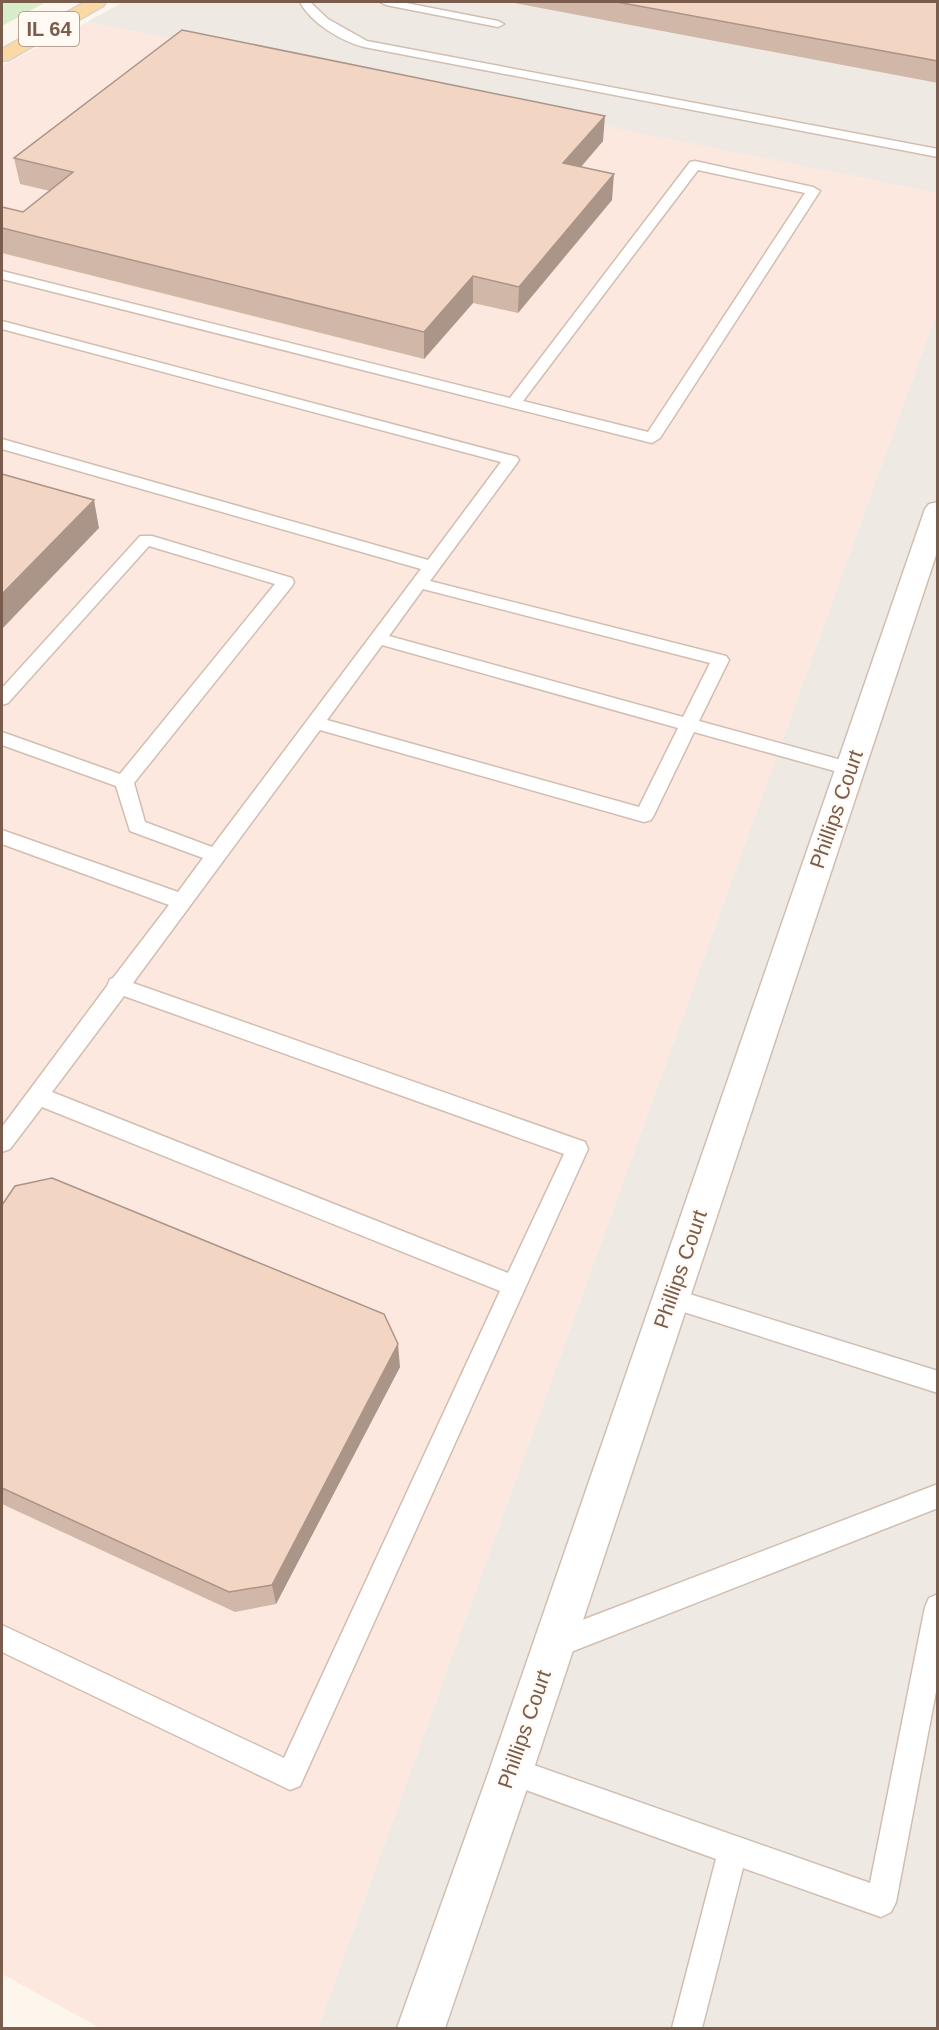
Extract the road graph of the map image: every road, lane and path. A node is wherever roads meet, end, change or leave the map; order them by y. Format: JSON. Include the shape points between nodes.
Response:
{"nodes":[{"id":1,"x":97,"y":2,"type":"edge"},
{"id":2,"x":305,"y":2,"type":"edge"},
{"id":3,"x":386,"y":2,"type":"edge"},
{"id":4,"x":498,"y":24,"type":"dead end"},
{"id":5,"x":2,"y":56,"type":"edge"},
{"id":6,"x":938,"y":153,"type":"edge"},
{"id":7,"x":2,"y":275,"type":"edge"},
{"id":8,"x":2,"y":325,"type":"edge"},
{"id":9,"x":514,"y":403,"type":"junction"},
{"id":10,"x":2,"y":444,"type":"edge"},
{"id":11,"x":935,"y":521,"type":"edge"},
{"id":12,"x":431,"y":566,"type":"junction"},
{"id":13,"x":419,"y":583,"type":"junction"},
{"id":14,"x":377,"y":638,"type":"junction"},
{"id":15,"x":2,"y":699,"type":"edge"},
{"id":16,"x":314,"y":722,"type":"junction"},
{"id":17,"x":688,"y":724,"type":"junction"},
{"id":18,"x":2,"y":738,"type":"edge"},
{"id":19,"x":849,"y":769,"type":"junction"},
{"id":20,"x":124,"y":782,"type":"junction"},
{"id":21,"x":2,"y":837,"type":"edge"},
{"id":22,"x":214,"y":855,"type":"junction"},
{"id":23,"x":180,"y":901,"type":"junction"},
{"id":24,"x":117,"y":985,"type":"junction"},
{"id":25,"x":36,"y":1095,"type":"junction"},
{"id":26,"x":2,"y":1143,"type":"edge"},
{"id":27,"x":514,"y":1286,"type":"junction"},
{"id":28,"x":670,"y":1298,"type":"junction"},
{"id":29,"x":938,"y":1382,"type":"edge"},
{"id":30,"x":938,"y":1496,"type":"edge"},
{"id":31,"x":938,"y":1606,"type":"edge"},
{"id":32,"x":2,"y":1638,"type":"edge"},
{"id":33,"x":553,"y":1645,"type":"junction"},
{"id":34,"x":511,"y":1771,"type":"junction"},
{"id":35,"x":733,"y":1850,"type":"junction"},
{"id":36,"x":421,"y":2028,"type":"edge"},
{"id":37,"x":687,"y":2028,"type":"edge"}],
"edges":[{"from":1,"to":5,"type":"main road","number":"IL 64"},
{"from":2,"to":6,"type":"lane","via":[[333,29],[363,44]]},
{"from":3,"to":4,"type":"lane"},
{"from":7,"to":9,"type":"lane"},
{"from":8,"to":12,"type":"lane","via":[[511,460]]},
{"from":9,"to":9,"type":"lane","via":[[652,438],[813,191],[695,165]]},
{"from":10,"to":12,"type":"lane"},
{"from":11,"to":19,"type":"street","name":"Phillips Court"},
{"from":12,"to":13,"type":"lane"},
{"from":13,"to":14,"type":"lane"},
{"from":13,"to":17,"type":"lane","via":[[720,660]]},
{"from":14,"to":16,"type":"lane"},
{"from":14,"to":17,"type":"lane"},
{"from":15,"to":20,"type":"lane","via":[[146,540],[286,582]]},
{"from":16,"to":17,"type":"lane","via":[[644,815]]},
{"from":16,"to":22,"type":"lane"},
{"from":17,"to":19,"type":"lane"},
{"from":18,"to":20,"type":"lane"},
{"from":19,"to":28,"type":"street","name":"Phillips Court"},
{"from":20,"to":22,"type":"lane","via":[[136,826]]},
{"from":21,"to":23,"type":"lane"},
{"from":22,"to":23,"type":"lane"},
{"from":23,"to":24,"type":"lane"},
{"from":24,"to":25,"type":"lane"},
{"from":24,"to":27,"type":"lane","via":[[577,1149]]},
{"from":25,"to":26,"type":"lane"},
{"from":25,"to":27,"type":"lane"},
{"from":27,"to":32,"type":"lane","via":[[290,1776]]},
{"from":28,"to":29,"type":"lane"},
{"from":28,"to":33,"type":"street","name":"Phillips Court"},
{"from":30,"to":33,"type":"lane"},
{"from":31,"to":35,"type":"lane","via":[[881,1902]]},
{"from":33,"to":34,"type":"street","name":"Phillips Court"},
{"from":34,"to":35,"type":"lane"},
{"from":34,"to":36,"type":"street","name":"Phillips Court"},
{"from":35,"to":37,"type":"lane"}]}
